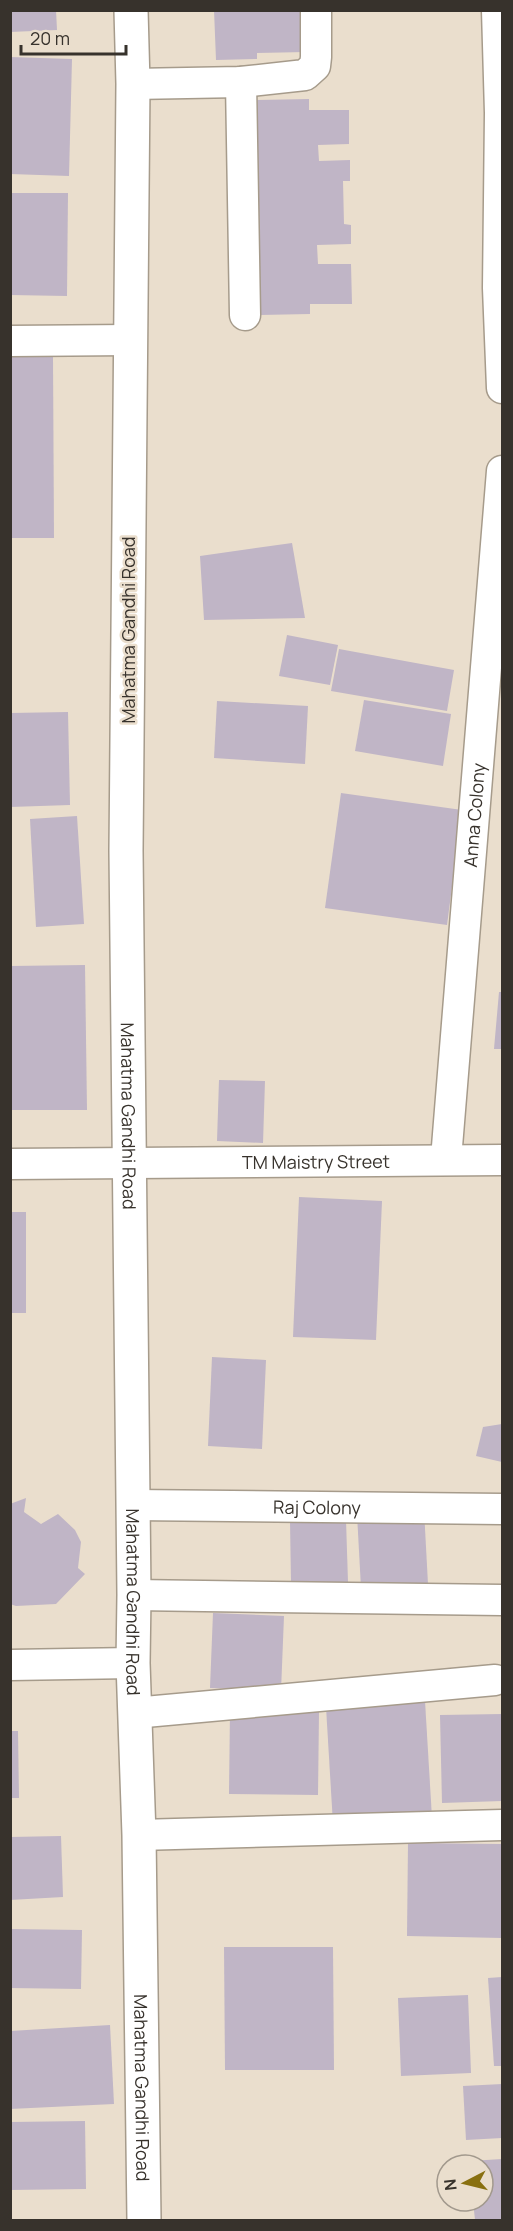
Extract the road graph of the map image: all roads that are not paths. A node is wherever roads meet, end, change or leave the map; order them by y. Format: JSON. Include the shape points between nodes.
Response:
{"nodes":[{"id":1,"x":131,"y":10,"type":"edge"},
{"id":2,"x":316,"y":10,"type":"edge"},
{"id":3,"x":497,"y":10,"type":"edge"},
{"id":4,"x":241,"y":82,"type":"junction"},
{"id":5,"x":133,"y":84,"type":"junction"},
{"id":6,"x":501,"y":113,"type":"edge"},
{"id":7,"x":245,"y":315,"type":"dead end"},
{"id":8,"x":130,"y":340,"type":"junction"},
{"id":9,"x":10,"y":341,"type":"edge"},
{"id":10,"x":502,"y":357,"type":"edge"},
{"id":11,"x":502,"y":388,"type":"edge"},
{"id":12,"x":502,"y":471,"type":"edge"},
{"id":13,"x":446,"y":1159,"type":"junction"},
{"id":14,"x":502,"y":1160,"type":"edge"},
{"id":15,"x":128,"y":1163,"type":"junction"},
{"id":16,"x":10,"y":1164,"type":"edge"},
{"id":17,"x":133,"y":1505,"type":"junction"},
{"id":18,"x":502,"y":1509,"type":"edge"},
{"id":19,"x":134,"y":1595,"type":"junction"},
{"id":20,"x":502,"y":1600,"type":"edge"},
{"id":21,"x":133,"y":1663,"type":"junction"},
{"id":22,"x":10,"y":1665,"type":"edge"},
{"id":23,"x":495,"y":1680,"type":"dead end"},
{"id":24,"x":134,"y":1713,"type":"junction"},
{"id":25,"x":502,"y":1825,"type":"edge"},
{"id":26,"x":139,"y":1835,"type":"junction"},
{"id":27,"x":144,"y":2220,"type":"edge"}],
"edges":[{"from":1,"to":5,"type":"main road","name":"Mahatma Gandhi Road"},
{"from":2,"to":4,"type":"street","via":[[316,57],[310,71],[297,78]]},
{"from":3,"to":6,"type":"street"},
{"from":4,"to":5,"type":"street"},
{"from":4,"to":7,"type":"street"},
{"from":5,"to":8,"type":"main road","name":"Mahatma Gandhi Road"},
{"from":6,"to":10,"type":"street","via":[[498,288]]},
{"from":8,"to":9,"type":"street"},
{"from":8,"to":15,"type":"main road","name":"Mahatma Gandhi Road"},
{"from":10,"to":11,"type":"street"},
{"from":12,"to":13,"type":"street","name":"Anna Colony"},
{"from":13,"to":14,"type":"street","name":"TM Maistry Street"},
{"from":13,"to":15,"type":"street","name":"TM Maistry Street"},
{"from":15,"to":16,"type":"street","name":"TM Maistry Street"},
{"from":15,"to":17,"type":"main road","name":"Mahatma Gandhi Road"},
{"from":17,"to":18,"type":"street","name":"Raj Colony"},
{"from":17,"to":19,"type":"main road","name":"Mahatma Gandhi Road"},
{"from":19,"to":20,"type":"street"},
{"from":19,"to":21,"type":"main road","name":"Mahatma Gandhi Road"},
{"from":21,"to":22,"type":"street"},
{"from":21,"to":24,"type":"main road","name":"Mahatma Gandhi Road"},
{"from":23,"to":24,"type":"street"},
{"from":24,"to":26,"type":"main road","name":"Mahatma Gandhi Road"},
{"from":25,"to":26,"type":"street"},
{"from":26,"to":27,"type":"main road","name":"Mahatma Gandhi Road"}]}
